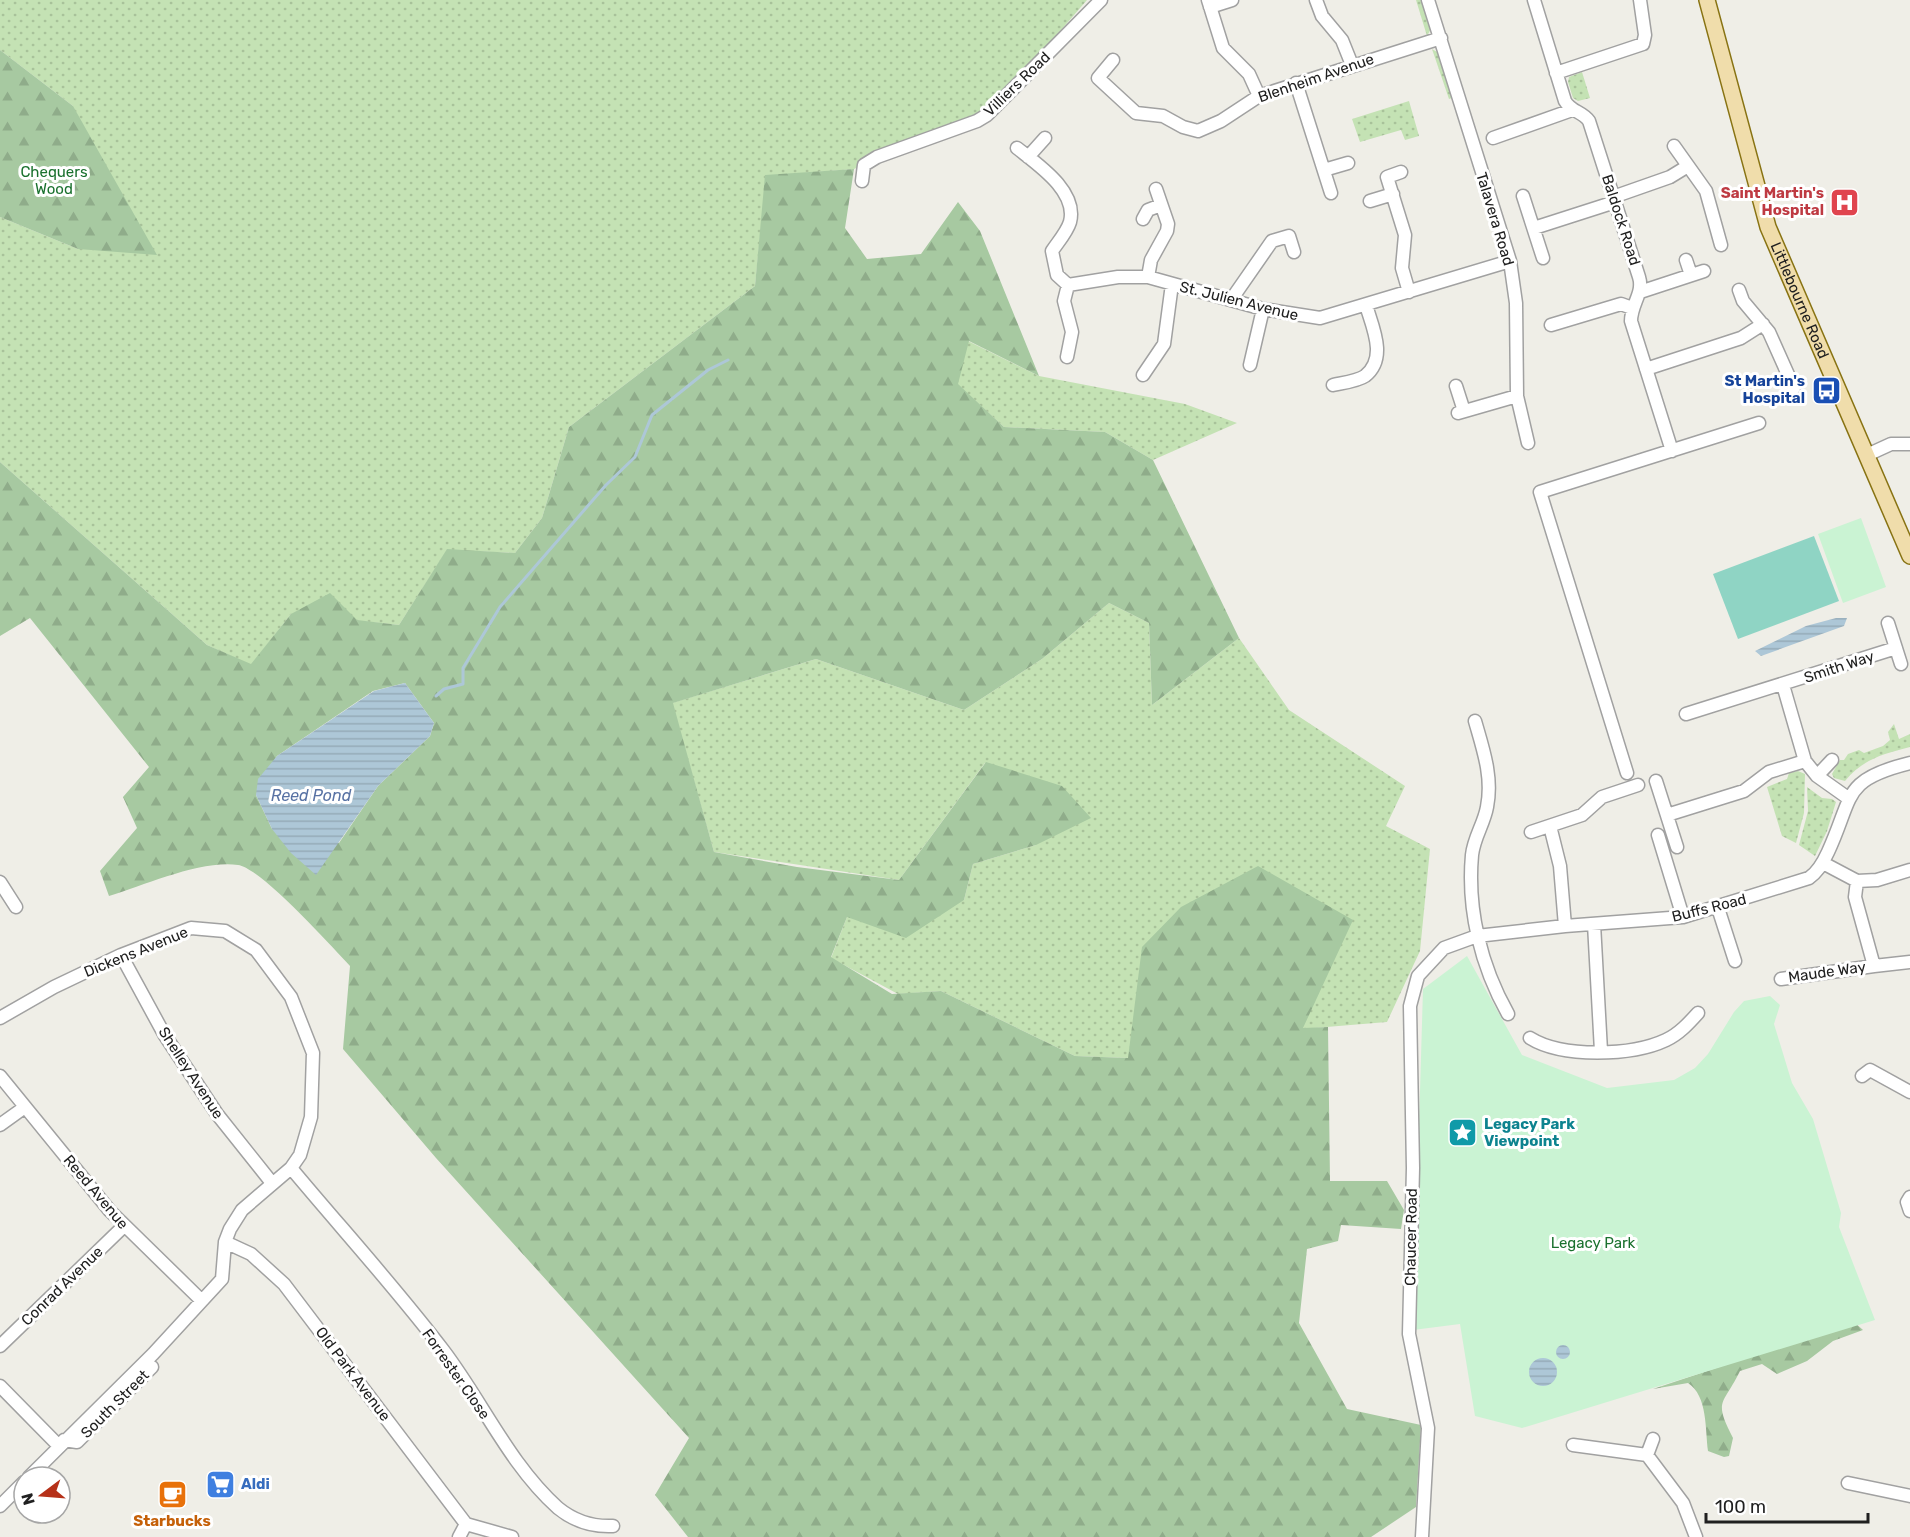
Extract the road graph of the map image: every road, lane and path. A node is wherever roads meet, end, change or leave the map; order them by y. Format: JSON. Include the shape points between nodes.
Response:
{"nodes":[{"id":1,"x":1101,"y":0,"type":"edge"},
{"id":2,"x":1232,"y":0,"type":"edge"},
{"id":3,"x":1316,"y":0,"type":"edge"},
{"id":4,"x":1428,"y":0,"type":"edge"},
{"id":5,"x":1533,"y":0,"type":"edge"},
{"id":6,"x":1640,"y":0,"type":"edge"},
{"id":7,"x":1707,"y":0,"type":"edge"},
{"id":8,"x":1209,"y":4,"type":"edge"},
{"id":9,"x":1441,"y":38,"type":"junction"},
{"id":10,"x":1113,"y":60,"type":"dead end"},
{"id":11,"x":1352,"y":65,"type":"junction"},
{"id":12,"x":1556,"y":73,"type":"junction"},
{"id":13,"x":1296,"y":83,"type":"junction"},
{"id":14,"x":1259,"y":96,"type":"junction"},
{"id":15,"x":1572,"y":110,"type":"junction"},
{"id":16,"x":1045,"y":138,"type":"dead end"},
{"id":17,"x":1493,"y":138,"type":"dead end"},
{"id":18,"x":1674,"y":146,"type":"dead end"},
{"id":19,"x":1017,"y":148,"type":"dead end"},
{"id":20,"x":1028,"y":157,"type":"junction"},
{"id":21,"x":1348,"y":163,"type":"dead end"},
{"id":22,"x":1688,"y":166,"type":"junction"},
{"id":23,"x":1324,"y":170,"type":"junction"},
{"id":24,"x":1401,"y":172,"type":"dead end"},
{"id":25,"x":862,"y":181,"type":"dead end"},
{"id":26,"x":1156,"y":189,"type":"dead end"},
{"id":27,"x":1331,"y":193,"type":"dead end"},
{"id":28,"x":1393,"y":194,"type":"junction"},
{"id":29,"x":1523,"y":196,"type":"dead end"},
{"id":30,"x":1614,"y":199,"type":"junction"},
{"id":31,"x":1370,"y":201,"type":"dead end"},
{"id":32,"x":1161,"y":205,"type":"junction"},
{"id":33,"x":1143,"y":219,"type":"dead end"},
{"id":34,"x":1534,"y":228,"type":"junction"},
{"id":35,"x":1721,"y":245,"type":"dead end"},
{"id":36,"x":1294,"y":252,"type":"dead end"},
{"id":37,"x":1543,"y":258,"type":"dead end"},
{"id":38,"x":1686,"y":260,"type":"dead end"},
{"id":39,"x":1510,"y":261,"type":"junction"},
{"id":40,"x":1148,"y":278,"type":"junction"},
{"id":41,"x":1172,"y":284,"type":"junction"},
{"id":42,"x":1068,"y":285,"type":"junction"},
{"id":43,"x":1739,"y":290,"type":"dead end"},
{"id":44,"x":1409,"y":292,"type":"junction"},
{"id":45,"x":1641,"y":292,"type":"junction"},
{"id":46,"x":1231,"y":300,"type":"junction"},
{"id":47,"x":1366,"y":305,"type":"junction"},
{"id":48,"x":1632,"y":308,"type":"junction"},
{"id":49,"x":1263,"y":309,"type":"junction"},
{"id":50,"x":1763,"y":324,"type":"junction"},
{"id":51,"x":1551,"y":325,"type":"dead end"},
{"id":52,"x":1066,"y":357,"type":"dead end"},
{"id":53,"x":1250,"y":365,"type":"dead end"},
{"id":54,"x":1646,"y":369,"type":"junction"},
{"id":55,"x":1143,"y":375,"type":"dead end"},
{"id":56,"x":1333,"y":386,"type":"dead end"},
{"id":57,"x":1456,"y":386,"type":"dead end"},
{"id":58,"x":1794,"y":388,"type":"dead end"},
{"id":59,"x":1517,"y":396,"type":"junction"},
{"id":60,"x":1759,"y":423,"type":"dead end"},
{"id":61,"x":1528,"y":443,"type":"dead end"},
{"id":62,"x":1910,"y":444,"type":"edge"},
{"id":63,"x":1672,"y":451,"type":"junction"},
{"id":64,"x":1867,"y":455,"type":"junction"},
{"id":65,"x":1910,"y":556,"type":"edge"},
{"id":66,"x":1888,"y":623,"type":"dead end"},
{"id":67,"x":1896,"y":648,"type":"junction"},
{"id":68,"x":1901,"y":664,"type":"dead end"},
{"id":69,"x":1783,"y":685,"type":"junction"},
{"id":70,"x":1686,"y":714,"type":"dead end"},
{"id":71,"x":1475,"y":721,"type":"dead end"},
{"id":72,"x":1832,"y":760,"type":"dead end"},
{"id":73,"x":1805,"y":761,"type":"junction"},
{"id":74,"x":1910,"y":763,"type":"edge"},
{"id":75,"x":1626,"y":773,"type":"dead end"},
{"id":76,"x":1818,"y":776,"type":"junction"},
{"id":77,"x":1656,"y":781,"type":"dead end"},
{"id":78,"x":1638,"y":785,"type":"dead end"},
{"id":79,"x":1848,"y":798,"type":"junction"},
{"id":80,"x":1667,"y":815,"type":"junction"},
{"id":81,"x":1550,"y":826,"type":"junction"},
{"id":82,"x":1531,"y":832,"type":"dead end"},
{"id":83,"x":1658,"y":835,"type":"dead end"},
{"id":84,"x":1677,"y":847,"type":"dead end"},
{"id":85,"x":1823,"y":863,"type":"junction"},
{"id":86,"x":1910,"y":870,"type":"edge"},
{"id":87,"x":1857,"y":881,"type":"junction"},
{"id":88,"x":0,"y":882,"type":"edge"},
{"id":89,"x":16,"y":907,"type":"dead end"},
{"id":90,"x":1718,"y":908,"type":"junction"},
{"id":91,"x":1683,"y":917,"type":"junction"},
{"id":92,"x":1594,"y":924,"type":"junction"},
{"id":93,"x":1565,"y":926,"type":"junction"},
{"id":94,"x":1477,"y":936,"type":"junction"},
{"id":95,"x":1444,"y":948,"type":"joint"},
{"id":96,"x":122,"y":955,"type":"junction"},
{"id":97,"x":1735,"y":961,"type":"dead end"},
{"id":98,"x":1910,"y":962,"type":"edge"},
{"id":99,"x":1874,"y":966,"type":"junction"},
{"id":100,"x":1781,"y":979,"type":"dead end"},
{"id":101,"x":1698,"y":1013,"type":"dead end"},
{"id":102,"x":1508,"y":1014,"type":"dead end"},
{"id":103,"x":0,"y":1018,"type":"edge"},
{"id":104,"x":1530,"y":1038,"type":"dead end"},
{"id":105,"x":1601,"y":1051,"type":"junction"},
{"id":106,"x":0,"y":1076,"type":"edge"},
{"id":107,"x":1863,"y":1076,"type":"dead end"},
{"id":108,"x":1910,"y":1092,"type":"edge"},
{"id":109,"x":25,"y":1107,"type":"junction"},
{"id":110,"x":0,"y":1125,"type":"edge"},
{"id":111,"x":291,"y":1168,"type":"junction"},
{"id":112,"x":272,"y":1183,"type":"junction"},
{"id":113,"x":1910,"y":1197,"type":"edge"},
{"id":114,"x":1910,"y":1211,"type":"edge"},
{"id":115,"x":124,"y":1226,"type":"junction"},
{"id":116,"x":225,"y":1242,"type":"junction"},
{"id":117,"x":201,"y":1300,"type":"junction"},
{"id":118,"x":0,"y":1346,"type":"edge"},
{"id":119,"x":0,"y":1386,"type":"edge"},
{"id":120,"x":1653,"y":1439,"type":"dead end"},
{"id":121,"x":62,"y":1443,"type":"junction"},
{"id":122,"x":1573,"y":1445,"type":"dead end"},
{"id":123,"x":1647,"y":1455,"type":"junction"},
{"id":124,"x":41,"y":1465,"type":"edge"},
{"id":125,"x":1848,"y":1483,"type":"dead end"},
{"id":126,"x":12,"y":1494,"type":"edge"},
{"id":127,"x":1910,"y":1496,"type":"edge"},
{"id":128,"x":0,"y":1506,"type":"edge"},
{"id":129,"x":466,"y":1524,"type":"junction"},
{"id":130,"x":613,"y":1526,"type":"dead end"},
{"id":131,"x":459,"y":1537,"type":"edge"},
{"id":132,"x":512,"y":1537,"type":"edge"},
{"id":133,"x":1422,"y":1537,"type":"edge"},
{"id":134,"x":1696,"y":1537,"type":"edge"}],
"edges":[{"from":1,"to":25,"type":"street","name":"Villiers Road","via":[[987,115],[877,157],[864,165]]},
{"from":2,"to":8,"type":"street"},
{"from":3,"to":11,"type":"street","via":[[1322,16],[1342,40]]},
{"from":4,"to":9,"type":"street","name":"Talavera Road"},
{"from":5,"to":12,"type":"street","name":"Baldock Road"},
{"from":6,"to":12,"type":"street","via":[[1643,44]]},
{"from":7,"to":64,"type":"main road","name":"Littlebourne Road","via":[[1768,227]]},
{"from":8,"to":14,"type":"street","via":[[1223,48],[1249,74]]},
{"from":9,"to":11,"type":"street","name":"Blenheim Avenue"},
{"from":9,"to":39,"type":"street","name":"Talavera Road"},
{"from":10,"to":14,"type":"street","name":"Blenheim Avenue","via":[[1098,78],[1136,113],[1163,116],[1183,128],[1198,131]]},
{"from":11,"to":13,"type":"street","name":"Blenheim Avenue"},
{"from":12,"to":15,"type":"street","name":"Baldock Road"},
{"from":13,"to":14,"type":"street","name":"Blenheim Avenue"},
{"from":13,"to":23,"type":"street"},
{"from":15,"to":17,"type":"street"},
{"from":15,"to":30,"type":"street","name":"Baldock Road","via":[[1588,121]]},
{"from":16,"to":20,"type":"street"},
{"from":18,"to":22,"type":"street"},
{"from":19,"to":20,"type":"street"},
{"from":20,"to":42,"type":"street","via":[[1056,181],[1069,207],[1069,224],[1052,250],[1057,275]]},
{"from":21,"to":23,"type":"street"},
{"from":22,"to":30,"type":"street"},
{"from":22,"to":35,"type":"street","via":[[1706,191]]},
{"from":23,"to":27,"type":"street"},
{"from":24,"to":28,"type":"street","via":[[1387,177]]},
{"from":26,"to":32,"type":"street"},
{"from":28,"to":31,"type":"street"},
{"from":28,"to":44,"type":"street","via":[[1405,235],[1402,268]]},
{"from":29,"to":34,"type":"street"},
{"from":30,"to":34,"type":"street"},
{"from":30,"to":45,"type":"street","name":"Baldock Road"},
{"from":32,"to":33,"type":"street","via":[[1148,210]]},
{"from":32,"to":40,"type":"street","via":[[1167,231],[1154,250]]},
{"from":34,"to":37,"type":"street"},
{"from":36,"to":46,"type":"street","via":[[1289,236],[1272,241]]},
{"from":38,"to":45,"type":"street","via":[[1697,273]]},
{"from":39,"to":44,"type":"street","name":"St. Julien Avenue"},
{"from":39,"to":59,"type":"street","name":"Talavera Road","via":[[1516,303]]},
{"from":40,"to":41,"type":"street","name":"St. Julien Avenue"},
{"from":40,"to":42,"type":"street","name":"St. Julien Avenue","via":[[1118,277]]},
{"from":41,"to":46,"type":"street","name":"St. Julien Avenue"},
{"from":41,"to":55,"type":"street","via":[[1164,344]]},
{"from":42,"to":52,"type":"street","via":[[1064,301],[1072,333]]},
{"from":43,"to":50,"type":"street","via":[[1743,302]]},
{"from":44,"to":47,"type":"street","name":"St. Julien Avenue"},
{"from":45,"to":48,"type":"street"},
{"from":46,"to":49,"type":"street","name":"St. Julien Avenue"},
{"from":47,"to":49,"type":"street","name":"St. Julien Avenue","via":[[1320,318]]},
{"from":47,"to":56,"type":"street","via":[[1377,344],[1375,361],[1365,376]]},
{"from":48,"to":51,"type":"street","via":[[1621,304]]},
{"from":48,"to":54,"type":"street","via":[[1632,327]]},
{"from":49,"to":53,"type":"street"},
{"from":50,"to":54,"type":"street","via":[[1741,338]]},
{"from":50,"to":58,"type":"street"},
{"from":54,"to":63,"type":"street"},
{"from":57,"to":59,"type":"street","via":[[1461,412]]},
{"from":59,"to":61,"type":"street","name":"Talavera Road"},
{"from":60,"to":63,"type":"street"},
{"from":62,"to":64,"type":"street","via":[[1891,444]]},
{"from":63,"to":75,"type":"street","via":[[1540,492]]},
{"from":64,"to":65,"type":"main road","name":"Littlebourne Road"},
{"from":66,"to":67,"type":"street"},
{"from":67,"to":68,"type":"street"},
{"from":67,"to":69,"type":"street","name":"Smith Way"},
{"from":69,"to":70,"type":"street","name":"Smith Way"},
{"from":69,"to":73,"type":"street"},
{"from":71,"to":94,"type":"street","via":[[1489,785],[1487,808],[1472,856]]},
{"from":72,"to":76,"type":"street"},
{"from":73,"to":76,"type":"street"},
{"from":73,"to":80,"type":"street","via":[[1769,772],[1744,791]]},
{"from":74,"to":79,"type":"street","via":[[1872,774]]},
{"from":76,"to":79,"type":"street"},
{"from":77,"to":80,"type":"street"},
{"from":78,"to":81,"type":"street","via":[[1602,797],[1582,815]]},
{"from":79,"to":85,"type":"street"},
{"from":80,"to":84,"type":"street"},
{"from":81,"to":82,"type":"street"},
{"from":81,"to":93,"type":"street","via":[[1560,866]]},
{"from":83,"to":91,"type":"street"},
{"from":85,"to":87,"type":"street"},
{"from":85,"to":90,"type":"street","name":"Buffs Road","via":[[1809,878]]},
{"from":86,"to":87,"type":"street","via":[[1877,880]]},
{"from":87,"to":99,"type":"street","name":"Maude Way","via":[[1855,897]]},
{"from":88,"to":89,"type":"street"},
{"from":90,"to":91,"type":"street","name":"Buffs Road"},
{"from":90,"to":97,"type":"street"},
{"from":91,"to":92,"type":"street","name":"Buffs Road"},
{"from":92,"to":93,"type":"street","name":"Buffs Road"},
{"from":92,"to":105,"type":"street"},
{"from":93,"to":94,"type":"street","name":"Buffs Road"},
{"from":94,"to":95,"type":"street","name":"Buffs Road"},
{"from":94,"to":102,"type":"street","via":[[1488,977]]},
{"from":95,"to":133,"type":"street","name":"Chaucer Road","via":[[1418,976],[1410,1006],[1413,1168],[1409,1334],[1428,1428]]},
{"from":96,"to":103,"type":"street","name":"Dickens Avenue"},
{"from":96,"to":111,"type":"street","name":"Dickens Avenue","via":[[191,928],[225,931],[256,950],[291,998],[313,1053],[311,1117]]},
{"from":96,"to":112,"type":"street","name":"Shelley Avenue","via":[[165,1034],[217,1114]]},
{"from":98,"to":99,"type":"street","name":"Maude Way"},
{"from":99,"to":100,"type":"street","name":"Maude Way"},
{"from":101,"to":105,"type":"street","via":[[1664,1041],[1629,1050]]},
{"from":104,"to":105,"type":"street","via":[[1561,1051]]},
{"from":106,"to":109,"type":"street","name":"Reed Avenue"},
{"from":107,"to":108,"type":"street","via":[[1870,1070]]},
{"from":109,"to":110,"type":"street"},
{"from":109,"to":115,"type":"street","name":"Reed Avenue"},
{"from":111,"to":112,"type":"street","name":"South Street"},
{"from":111,"to":130,"type":"street","name":"Forrester Close","via":[[444,1352],[514,1456],[559,1509],[585,1524]]},
{"from":112,"to":116,"type":"street","name":"South Street","via":[[242,1210]]},
{"from":113,"to":114,"type":"street"},
{"from":115,"to":117,"type":"street","name":"Reed Avenue"},
{"from":115,"to":118,"type":"street","name":"Conrad Avenue"},
{"from":116,"to":117,"type":"street","name":"South Street","via":[[222,1279]]},
{"from":116,"to":129,"type":"street","name":"Old Park Avenue","via":[[251,1254],[284,1284]]},
{"from":117,"to":121,"type":"street","name":"South Street","via":[[153,1354]]},
{"from":119,"to":121,"type":"street"},
{"from":120,"to":123,"type":"street"},
{"from":121,"to":124,"type":"street","name":"South Street"},
{"from":122,"to":123,"type":"street"},
{"from":123,"to":134,"type":"street","via":[[1683,1503]]},
{"from":125,"to":127,"type":"street","via":[[1874,1482]]},
{"from":126,"to":128,"type":"street"},
{"from":129,"to":131,"type":"street"},
{"from":129,"to":132,"type":"street"}]}
